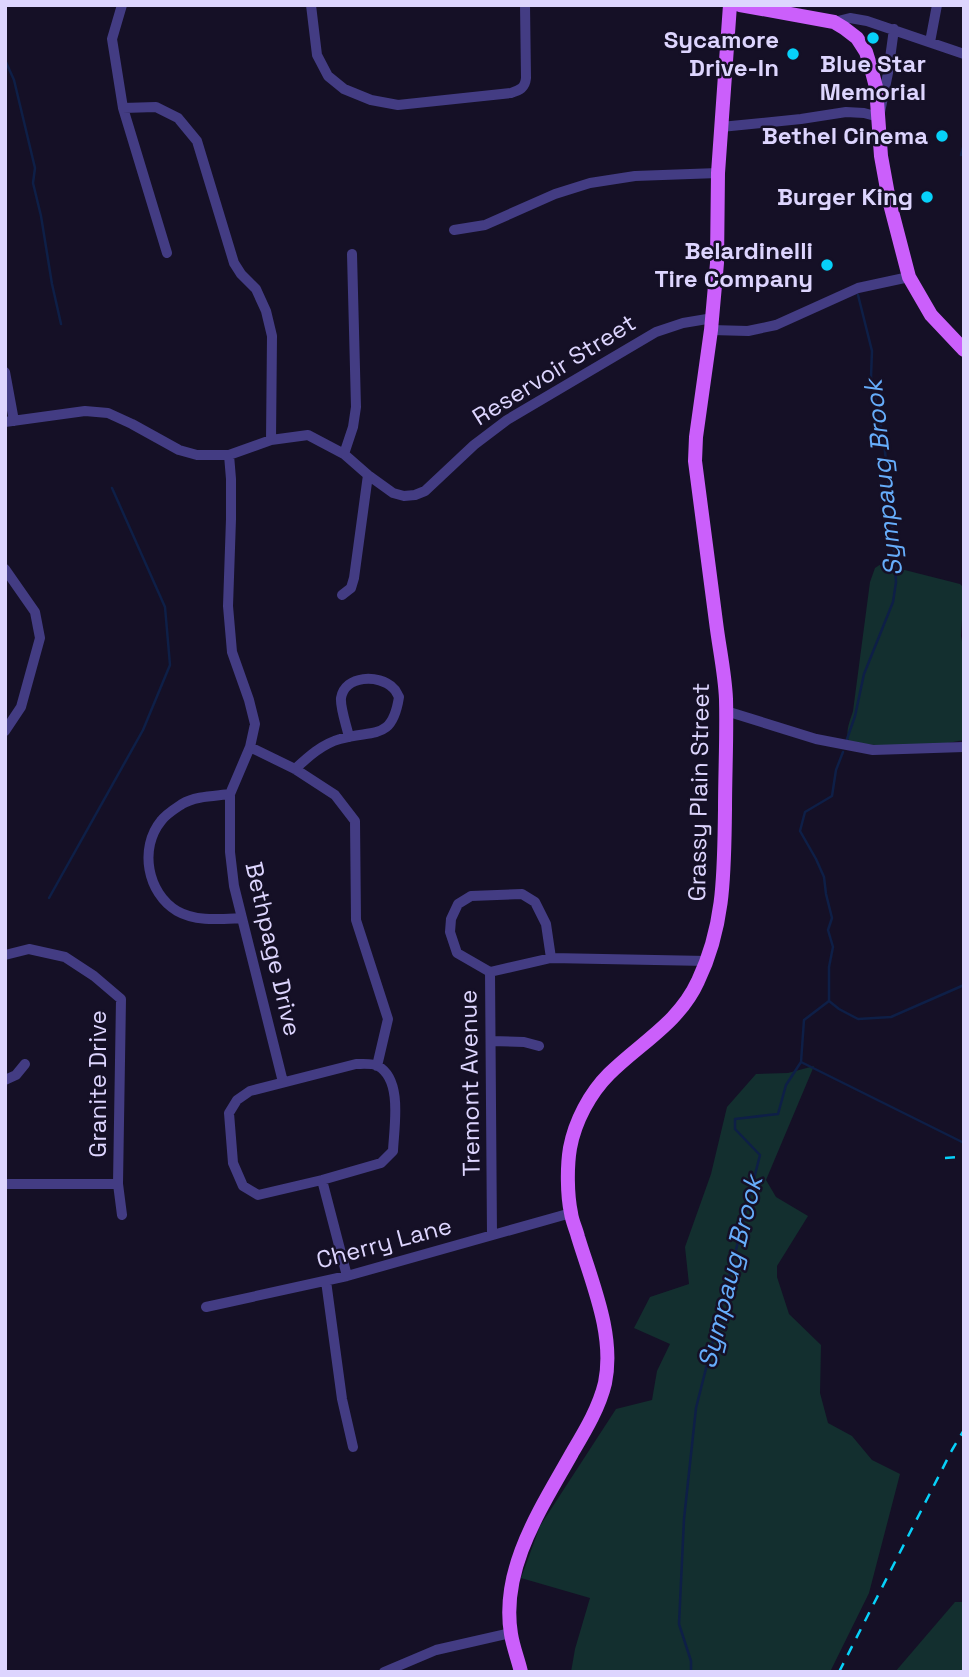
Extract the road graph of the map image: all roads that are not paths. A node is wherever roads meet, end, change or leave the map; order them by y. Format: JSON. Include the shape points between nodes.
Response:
{"nodes":[{"id":1,"x":122,"y":5,"type":"edge"},
{"id":2,"x":311,"y":5,"type":"edge"},
{"id":3,"x":525,"y":5,"type":"edge"},
{"id":4,"x":730,"y":5,"type":"edge"},
{"id":5,"x":740,"y":5,"type":"edge"},
{"id":6,"x":937,"y":5,"type":"edge"},
{"id":7,"x":834,"y":22,"type":"junction"},
{"id":8,"x":894,"y":29,"type":"junction"},
{"id":9,"x":930,"y":42,"type":"junction"},
{"id":10,"x":964,"y":54,"type":"edge"},
{"id":11,"x":123,"y":108,"type":"junction"},
{"id":12,"x":879,"y":117,"type":"junction"},
{"id":13,"x":721,"y":127,"type":"junction"},
{"id":14,"x":718,"y":173,"type":"junction"},
{"id":15,"x":454,"y":230,"type":"dead end"},
{"id":16,"x":167,"y":253,"type":"dead end"},
{"id":17,"x":352,"y":254,"type":"dead end"},
{"id":18,"x":909,"y":277,"type":"junction"},
{"id":19,"x":712,"y":324,"type":"junction"},
{"id":20,"x":964,"y":349,"type":"edge"},
{"id":21,"x":5,"y":373,"type":"edge"},
{"id":22,"x":10,"y":422,"type":"edge"},
{"id":23,"x":271,"y":440,"type":"junction"},
{"id":24,"x":344,"y":454,"type":"junction"},
{"id":25,"x":229,"y":455,"type":"junction"},
{"id":26,"x":368,"y":475,"type":"junction"},
{"id":27,"x":5,"y":569,"type":"edge"},
{"id":28,"x":342,"y":595,"type":"dead end"},
{"id":29,"x":726,"y":711,"type":"junction"},
{"id":30,"x":5,"y":731,"type":"edge"},
{"id":31,"x":349,"y":737,"type":"junction"},
{"id":32,"x":250,"y":747,"type":"junction"},
{"id":33,"x":964,"y":747,"type":"edge"},
{"id":34,"x":295,"y":769,"type":"junction"},
{"id":35,"x":230,"y":794,"type":"junction"},
{"id":36,"x":242,"y":918,"type":"junction"},
{"id":37,"x":5,"y":955,"type":"edge"},
{"id":38,"x":551,"y":958,"type":"junction"},
{"id":39,"x":707,"y":961,"type":"junction"},
{"id":40,"x":490,"y":972,"type":"junction"},
{"id":41,"x":491,"y":1041,"type":"junction"},
{"id":42,"x":539,"y":1046,"type":"dead end"},
{"id":43,"x":25,"y":1064,"type":"dead end"},
{"id":44,"x":377,"y":1066,"type":"junction"},
{"id":45,"x":5,"y":1080,"type":"edge"},
{"id":46,"x":283,"y":1082,"type":"junction"},
{"id":47,"x":322,"y":1180,"type":"junction"},
{"id":48,"x":5,"y":1184,"type":"edge"},
{"id":49,"x":118,"y":1184,"type":"junction"},
{"id":50,"x":570,"y":1213,"type":"junction"},
{"id":51,"x":122,"y":1215,"type":"dead end"},
{"id":52,"x":492,"y":1235,"type":"junction"},
{"id":53,"x":347,"y":1276,"type":"junction"},
{"id":54,"x":326,"y":1280,"type":"junction"},
{"id":55,"x":206,"y":1307,"type":"dead end"},
{"id":56,"x":353,"y":1447,"type":"dead end"},
{"id":57,"x":511,"y":1633,"type":"junction"},
{"id":58,"x":384,"y":1672,"type":"edge"},
{"id":59,"x":521,"y":1672,"type":"edge"}],
"edges":[{"from":1,"to":11,"type":"street","via":[[112,39]]},
{"from":2,"to":3,"type":"street","via":[[317,55],[328,76],[362,97],[398,105],[520,90],[526,78]]},
{"from":4,"to":13,"type":"main road","name":"Grassy Plain Street"},
{"from":5,"to":7,"type":"main road"},
{"from":6,"to":9,"type":"street"},
{"from":7,"to":8,"type":"street","via":[[858,19]]},
{"from":7,"to":12,"type":"main road","via":[[857,38],[866,52]]},
{"from":8,"to":9,"type":"street"},
{"from":8,"to":12,"type":"street"},
{"from":9,"to":10,"type":"street"},
{"from":11,"to":16,"type":"street"},
{"from":11,"to":23,"type":"street","via":[[156,107],[178,118],[197,141],[234,263],[256,289],[272,336]]},
{"from":12,"to":13,"type":"street","via":[[846,112]]},
{"from":12,"to":18,"type":"main road","via":[[889,200]]},
{"from":13,"to":14,"type":"main road","name":"Grassy Plain Street"},
{"from":14,"to":15,"type":"street","via":[[590,183],[485,225]]},
{"from":14,"to":19,"type":"main road","name":"Grassy Plain Street"},
{"from":17,"to":24,"type":"street","via":[[356,407]]},
{"from":18,"to":19,"type":"street","name":"Reservoir Street","via":[[858,288],[776,326],[748,331]]},
{"from":18,"to":20,"type":"main road","via":[[931,314]]},
{"from":19,"to":26,"type":"street","name":"Reservoir Street","via":[[683,323],[656,332],[516,415],[474,445],[425,491],[404,496],[393,493]]},
{"from":19,"to":29,"type":"main road","name":"Grassy Plain Street","via":[[695,461]]},
{"from":21,"to":22,"type":"street"},
{"from":22,"to":25,"type":"street","name":"Reservoir Street","via":[[85,411],[108,413],[179,450]]},
{"from":23,"to":24,"type":"street","name":"Reservoir Street","via":[[307,435]]},
{"from":23,"to":25,"type":"street","name":"Reservoir Street"},
{"from":24,"to":26,"type":"street","name":"Reservoir Street"},
{"from":25,"to":32,"type":"street","name":"Bethpage Drive","via":[[228,606],[232,652],[255,724]]},
{"from":26,"to":28,"type":"street","via":[[354,578]]},
{"from":27,"to":30,"type":"street","via":[[35,612],[40,638],[21,707]]},
{"from":29,"to":33,"type":"street","via":[[816,739],[873,750]]},
{"from":29,"to":39,"type":"main road","name":"Grassy Plain Street","via":[[723,884],[720,916]]},
{"from":31,"to":31,"type":"street","via":[[381,732],[390,724],[399,697],[393,687],[373,678],[362,679],[344,691],[341,699]]},
{"from":31,"to":34,"type":"street","via":[[312,753]]},
{"from":32,"to":34,"type":"street"},
{"from":32,"to":35,"type":"street","name":"Bethpage Drive"},
{"from":34,"to":44,"type":"street","via":[[335,795],[355,821],[356,920],[388,1019]]},
{"from":35,"to":36,"type":"street","name":"Bethpage Drive","via":[[230,852]]},
{"from":35,"to":36,"type":"street","via":[[185,802],[161,820],[151,839],[148,860],[157,891],[178,912],[199,918]]},
{"from":36,"to":46,"type":"street","name":"Bethpage Drive"},
{"from":37,"to":49,"type":"street","name":"Granite Drive","via":[[29,949],[65,957],[121,999]]},
{"from":38,"to":39,"type":"street"},
{"from":38,"to":40,"type":"street"},
{"from":38,"to":40,"type":"street","via":[[546,924],[536,902],[523,894],[471,896],[458,905],[450,932],[457,953]]},
{"from":39,"to":50,"type":"main road","name":"Grassy Plain Street","via":[[681,1009],[590,1097],[570,1147]]},
{"from":40,"to":41,"type":"street","name":"Tremont Avenue"},
{"from":41,"to":42,"type":"street"},
{"from":41,"to":52,"type":"street","name":"Tremont Avenue"},
{"from":43,"to":45,"type":"street"},
{"from":44,"to":46,"type":"street","via":[[356,1064]]},
{"from":44,"to":47,"type":"street","via":[[391,1078],[395,1096],[393,1151],[381,1163]]},
{"from":46,"to":47,"type":"street","via":[[250,1091],[237,1100],[229,1113],[233,1163],[243,1186],[258,1195]]},
{"from":47,"to":53,"type":"street"},
{"from":48,"to":49,"type":"street"},
{"from":49,"to":51,"type":"street","name":"Granite Drive"},
{"from":50,"to":52,"type":"street","name":"Cherry Lane"},
{"from":50,"to":57,"type":"main road","name":"Grassy Plain Street","via":[[606,1332],[608,1360],[587,1427],[523,1545],[510,1602]]},
{"from":52,"to":53,"type":"street","name":"Cherry Lane"},
{"from":53,"to":54,"type":"street","name":"Cherry Lane"},
{"from":54,"to":55,"type":"street","name":"Cherry Lane"},
{"from":54,"to":56,"type":"street"},
{"from":57,"to":58,"type":"street","via":[[436,1650]]},
{"from":57,"to":59,"type":"main road","name":"Grassy Plain Street"}]}
